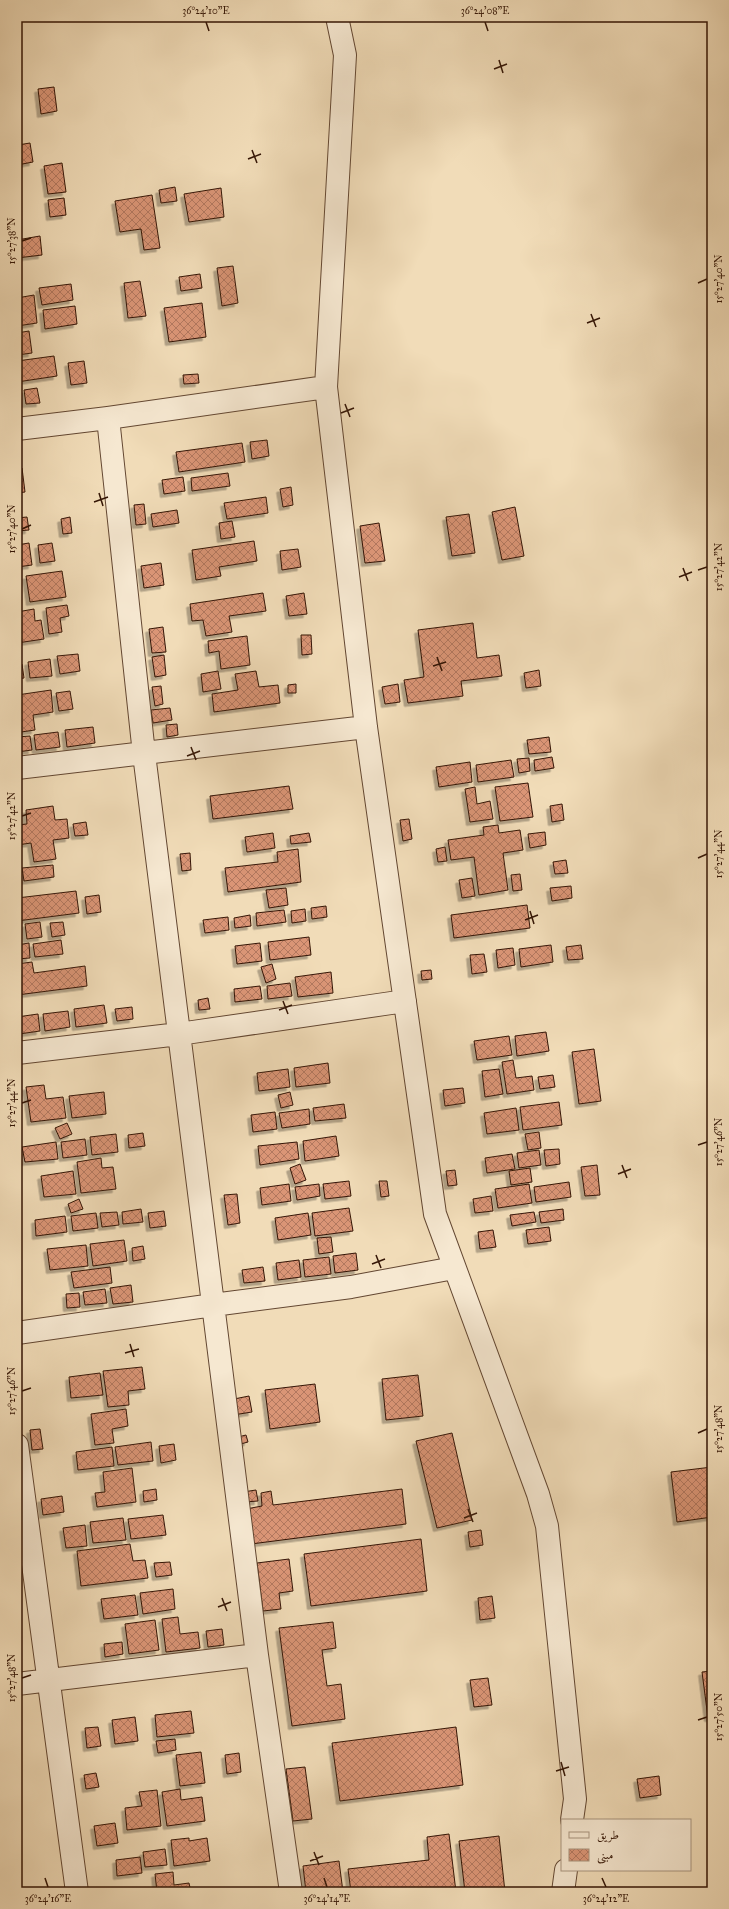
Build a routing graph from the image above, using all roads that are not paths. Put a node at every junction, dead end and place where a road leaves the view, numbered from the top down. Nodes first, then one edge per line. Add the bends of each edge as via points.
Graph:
1 (337, 17) edge
2 (326, 387) junction
3 (108, 418) junction
4 (17, 429) edge
5 (366, 727) junction
6 (144, 754) junction
7 (17, 768) edge
8 (405, 1001) junction
9 (179, 1034) junction
10 (17, 1053) edge
11 (454, 1268) junction
12 (213, 1305) junction
13 (17, 1333) edge
14 (17, 1445) edge
15 (257, 1655) junction
16 (47, 1680) junction
17 (17, 1684) edge
18 (572, 1819) edge
19 (566, 1871) edge
20 (78, 1892) edge
21 (291, 1892) edge
22 (564, 1892) edge

1 - 2 street via 345,55
2 - 3 street
2 - 5 street
3 - 4 street
3 - 6 street
5 - 6 street
5 - 8 street
6 - 7 street
6 - 9 street
8 - 9 street
8 - 11 street via 435,1214
9 - 10 street
9 - 12 street
11 - 12 street via 351,1288
11 - 18 street via 538,1494 547,1526 575,1799
12 - 13 street
12 - 15 street
14 - 16 street
15 - 16 street
15 - 21 street
16 - 17 street
16 - 20 street
19 - 22 street

